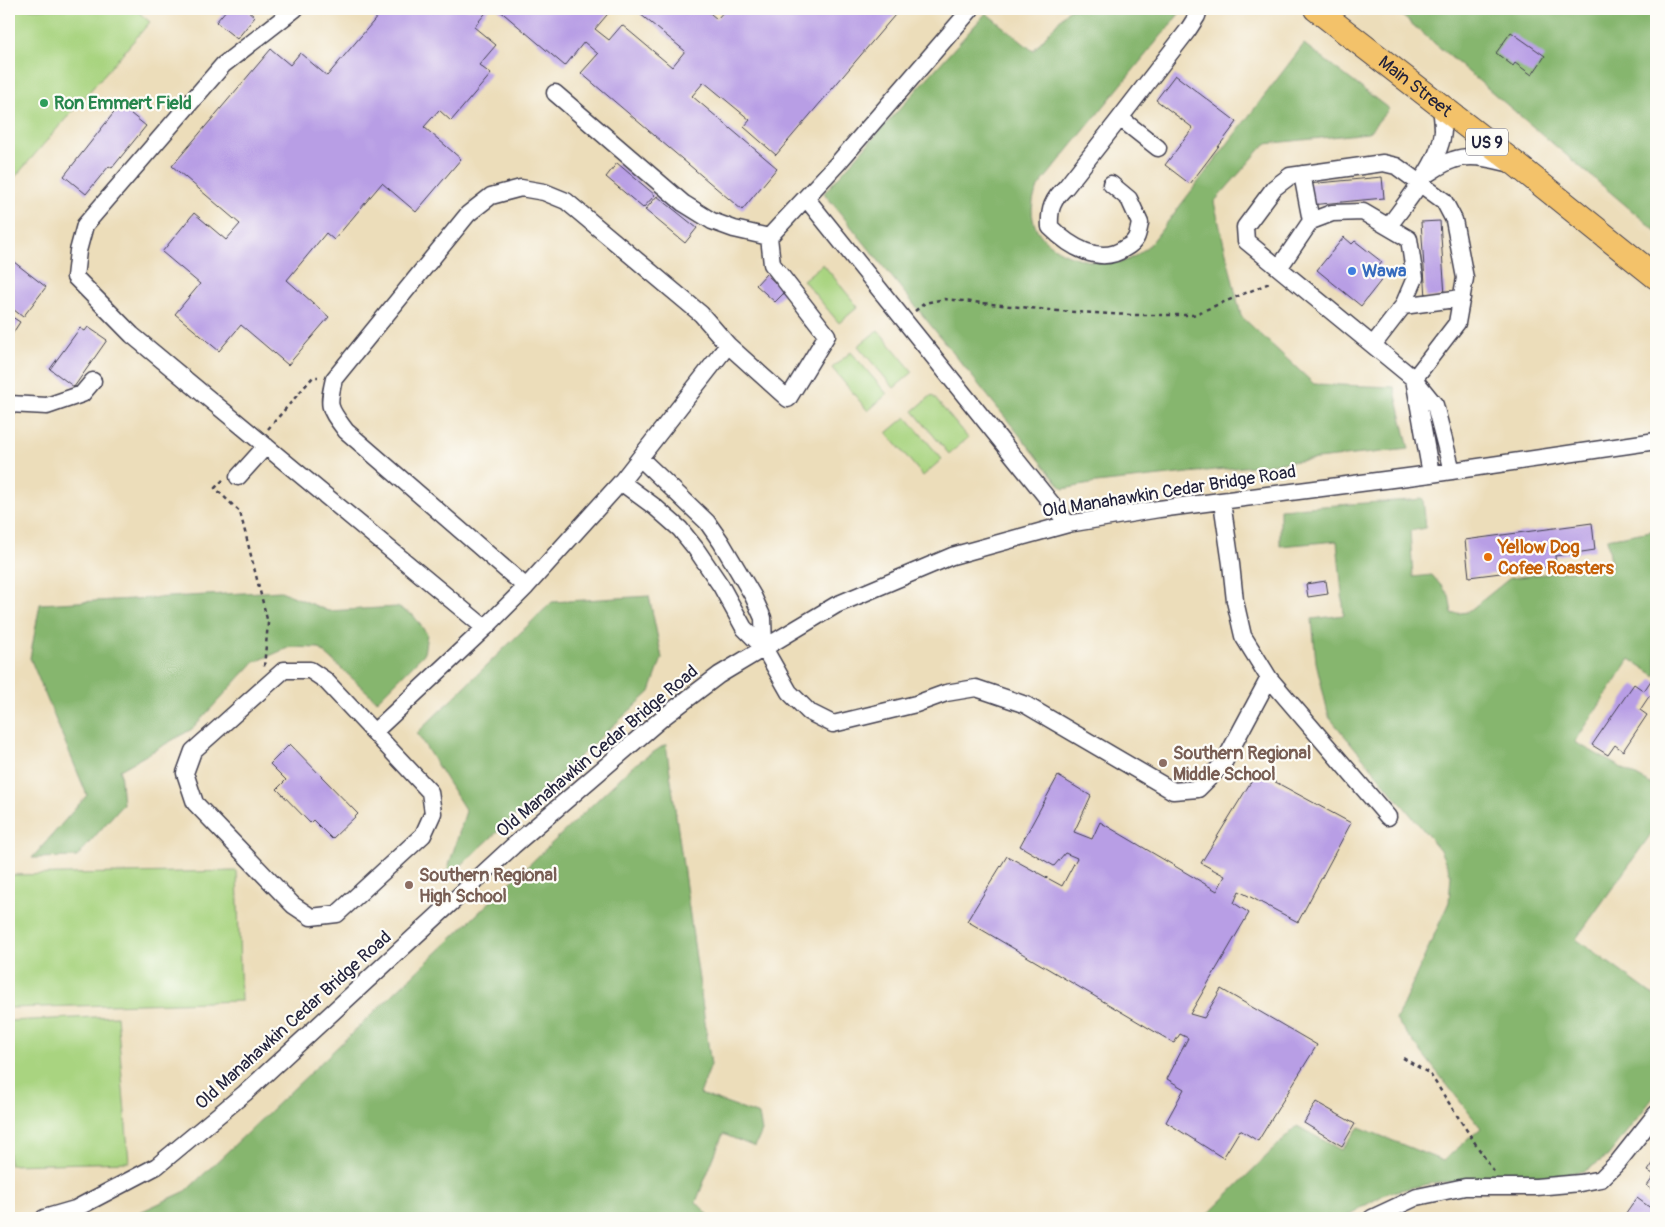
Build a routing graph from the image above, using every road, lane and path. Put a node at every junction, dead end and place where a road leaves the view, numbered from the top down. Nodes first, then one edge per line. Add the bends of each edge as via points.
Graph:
1 (295, 9) edge
2 (971, 9) edge
3 (1316, 9) edge
4 (1202, 11) edge
5 (555, 92) dead end
6 (1441, 107) junction
7 (1120, 118) junction
8 (1158, 148) dead end
9 (1517, 165) junction
10 (1302, 174) junction
11 (1422, 179) junction
12 (1111, 184) dead end
13 (806, 198) junction
14 (1311, 221) junction
15 (1389, 226) junction
16 (769, 237) junction
17 (1279, 268) junction
18 (1656, 277) edge
19 (1462, 298) junction
20 (1403, 306) junction
21 (904, 319) junction
22 (728, 345) junction
23 (1373, 345) junction
24 (334, 379) junction
25 (1414, 379) junction
26 (93, 381) dead end
27 (9, 404) edge
28 (1656, 441) edge
29 (262, 443) junction
30 (640, 458) junction
31 (1452, 471) junction
32 (1431, 474) junction
33 (232, 477) joint
34 (621, 482) junction
35 (1222, 502) junction
36 (1068, 524) junction
37 (526, 587) junction
38 (486, 628) junction
39 (764, 648) junction
40 (1269, 678) junction
41 (262, 688) junction
42 (374, 732) junction
43 (1388, 817) dead end
44 (1403, 1058) dead end
45 (1656, 1114) edge
46 (1504, 1186) junction
47 (44, 1218) edge
48 (1372, 1218) edge

1 - 29 street via 222,64 85,225 75,277 132,335
2 - 13 street
3 - 6 highway, Main Street / US 9
4 - 7 street
5 - 16 street via 683,203 712,221
6 - 9 highway, Main Street / US 9
6 - 11 street via 1443,132 1439,148
7 - 8 street
7 - 12 street via 1057,196 1049,214 1050,227 1067,242 1094,254 1108,256 1130,245 1136,239 1140,223 1129,199
9 - 11 street via 1468,157 1452,160
9 - 18 highway, Main Street / US 9
10 - 11 street via 1383,163
10 - 14 street
10 - 17 street via 1290,176 1274,188 1245,227 1246,241
11 - 15 street
11 - 19 street via 1444,201 1454,220 1465,278
13 - 16 street
13 - 21 street
14 - 15 street via 1332,213 1363,212
14 - 17 street
15 - 20 street via 1409,239 1415,278
16 - 22 street via 772,264 827,335 788,399
17 - 21 path via 1272,282 1193,315 1058,311 944,299 925,304
17 - 23 street
19 - 20 street
19 - 25 street via 1457,324
20 - 23 street
21 - 36 street
22 - 24 street via 701,314 566,201 544,192 521,188 491,196 468,214
22 - 30 street
23 - 25 street
24 - 29 path via 313,377
24 - 37 street via 330,410 346,432
25 - 31 street via 1435,405
25 - 32 street
26 - 27 street via 82,394 46,406
28 - 31 street, Old Manahawkin Cedar Bridge Road
29 - 33 street
29 - 38 street
30 - 34 street
30 - 39 street via 707,522 722,542 763,618
31 - 32 street, Old Manahawkin Cedar Bridge Road
32 - 35 street, Old Manahawkin Cedar Bridge Road
33 - 41 path via 215,488 240,512 268,623
34 - 37 street
34 - 39 street via 680,529 721,586 744,628
35 - 36 street, Old Manahawkin Cedar Bridge Road
35 - 40 street via 1243,636
36 - 39 street, Old Manahawkin Cedar Bridge Road via 952,556 836,605
37 - 38 street
38 - 42 street
39 - 40 street via 790,692 809,712 833,724 976,688 1026,705 1173,791 1198,789 1223,764
39 - 47 street, Old Manahawkin Cedar Bridge Road via 719,675 661,719 513,846 245,1093 157,1166 76,1209
40 - 43 street
41 - 42 street via 284,670 310,670 325,680
41 - 42 street via 193,751 184,773 195,803 293,904 311,917 337,914 423,835 433,813 430,792
44 - 46 path via 1430,1074
45 - 46 street via 1601,1179 1544,1186
46 - 48 street via 1465,1187 1417,1197

